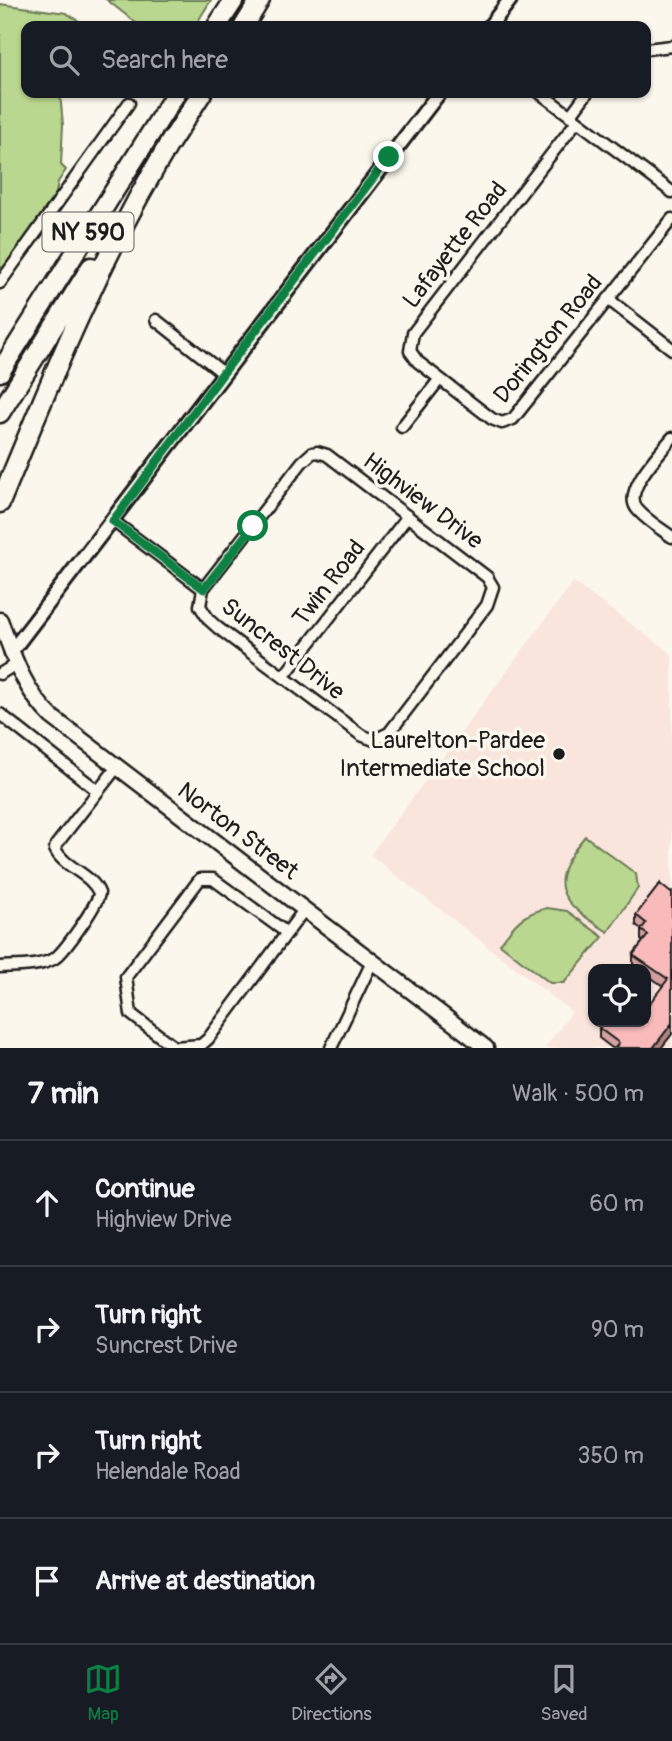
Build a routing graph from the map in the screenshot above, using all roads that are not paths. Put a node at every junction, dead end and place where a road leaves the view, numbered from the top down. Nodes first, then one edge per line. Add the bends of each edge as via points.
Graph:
1 (234, 0) edge
2 (260, 0) edge
3 (510, 0) edge
4 (221, 21) edge
5 (246, 21) edge
6 (494, 21) edge
7 (672, 46) edge
8 (651, 48) edge
9 (173, 98) edge
10 (198, 98) edge
11 (435, 98) edge
12 (547, 98) edge
13 (584, 98) edge
14 (129, 103) dead end
15 (574, 118) junction
16 (172, 139) junction
17 (672, 192) edge
18 (672, 219) edge
19 (0, 283) edge
20 (608, 299) junction
21 (156, 320) dead end
22 (672, 349) edge
23 (0, 372) edge
24 (223, 373) junction
25 (439, 380) junction
26 (0, 412) edge
27 (402, 428) dead end
28 (672, 438) edge
29 (0, 503) edge
30 (408, 516) junction
31 (113, 521) junction
32 (672, 537) edge
33 (204, 589) junction
34 (0, 620) edge
35 (14, 658) junction
36 (0, 674) edge
37 (284, 676) junction
38 (0, 715) edge
39 (385, 736) joint
40 (117, 767) junction
41 (98, 791) junction
42 (304, 910) junction
43 (286, 933) junction
44 (372, 962) junction
45 (0, 967) edge
46 (331, 1048) edge
47 (486, 1048) edge

1 - 4 highway
2 - 5 highway
3 - 6 street
7 - 8 street
9 - 23 highway, NY 590
10 - 16 highway, NY 590
11 - 24 street
12 - 15 street
13 - 15 street, Lafayette Road
14 - 19 street
15 - 17 street
15 - 25 street, Lafayette Road via 413,333 413,357
16 - 26 highway, NY 590
16 - 29 highway via 91,290
18 - 20 street, Dorington Road
20 - 22 street
20 - 25 street, Dorington Road via 513,419 502,423 492,419
21 - 24 street
24 - 31 street
25 - 27 street
28 - 32 street via 636,486 632,499 637,510
30 - 33 street, Highview Drive via 327,455 312,453
30 - 37 street, Twin Road
30 - 39 street, Highview Drive via 487,577 493,593
31 - 33 street, Suncrest Drive
31 - 35 street
33 - 37 street, Suncrest Drive via 200,607 209,620
34 - 35 main road, Norton Street
35 - 36 street
35 - 40 main road, Norton Street via 29,689 48,712
37 - 39 street, Suncrest Drive via 366,738
38 - 41 street
40 - 41 street
40 - 42 main road, Norton Street
41 - 45 street via 55,849 94,884 99,893 96,904 55,958
42 - 43 street
42 - 44 main road, Norton Street
43 - 43 street via 201,1045 174,1047 131,1014 125,976 200,879 213,879
44 - 46 street
44 - 47 main road, Norton Street

